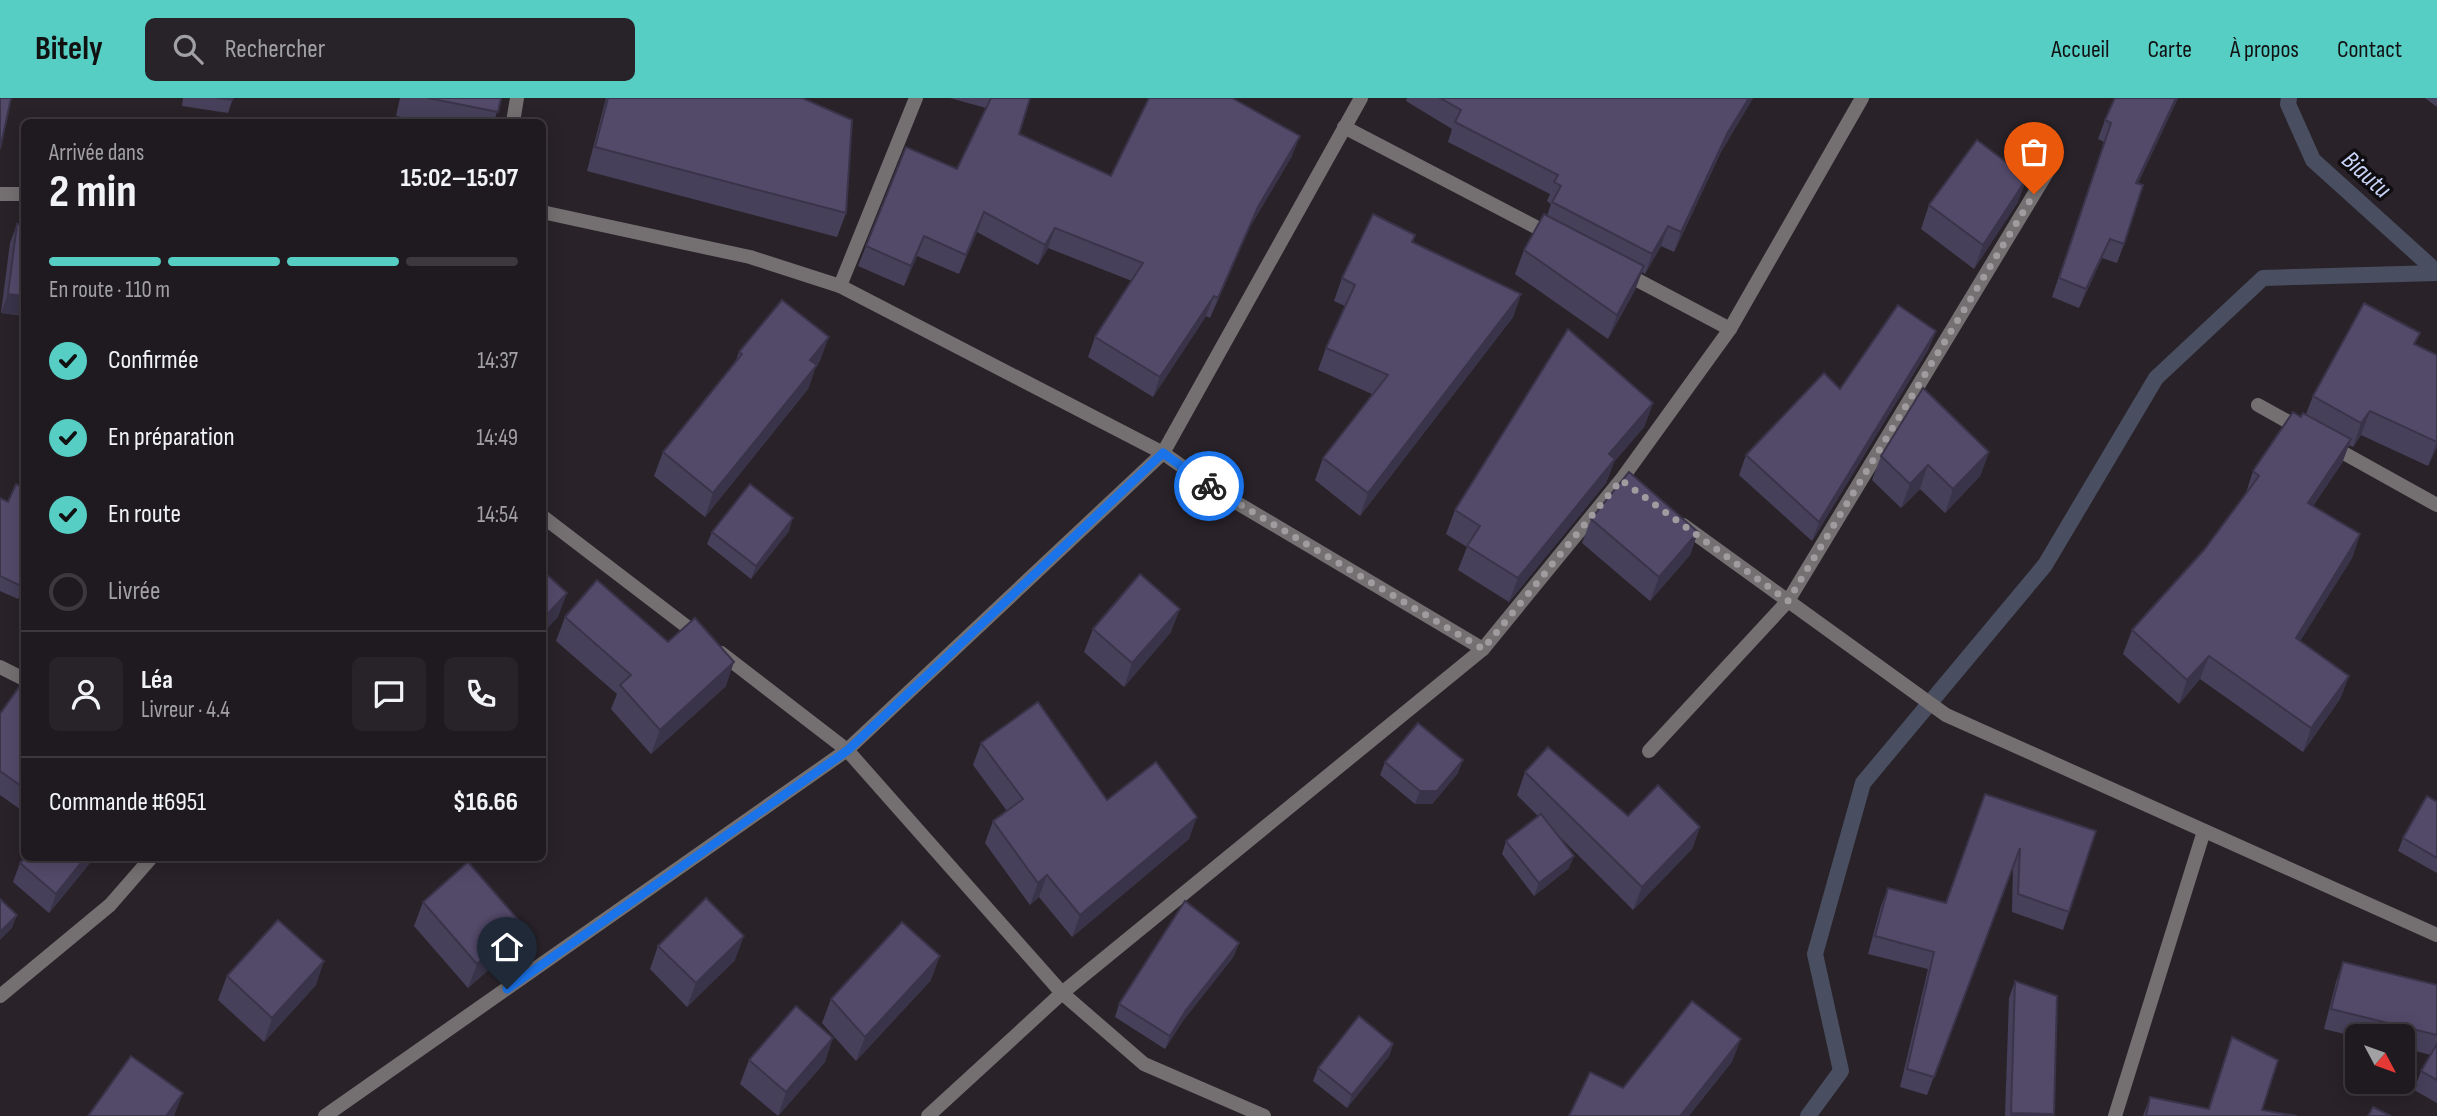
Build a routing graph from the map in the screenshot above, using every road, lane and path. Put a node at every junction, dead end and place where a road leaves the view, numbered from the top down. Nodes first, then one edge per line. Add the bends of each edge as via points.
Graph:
1 (517, 98) edge
2 (916, 98) edge
3 (1361, 98) edge
4 (1862, 98) edge
5 (514, 119) edge
6 (1344, 127) junction
7 (2048, 171) dead end
8 (0, 194) edge
9 (21, 194) edge
10 (546, 213) edge
11 (1561, 240) edge
12 (1609, 266) edge
13 (840, 286) junction
14 (1730, 329) junction
15 (2258, 405) dead end
16 (1163, 453) junction
17 (2437, 505) edge
18 (1666, 512) edge
19 (546, 519) edge
20 (1788, 601) junction
21 (1483, 649) junction
22 (0, 667) edge
23 (21, 678) edge
24 (848, 750) junction
25 (1649, 751) dead end
26 (2204, 831) junction
27 (148, 861) edge
28 (2437, 935) edge
29 (1062, 993) junction
30 (0, 996) edge
31 (325, 1116) edge
32 (928, 1116) edge
33 (1265, 1116) edge
34 (2115, 1116) edge

1 - 5 street
2 - 13 street
3 - 6 street
4 - 14 street
6 - 11 street
6 - 16 street
7 - 20 street
8 - 9 street
10 - 13 street via 750,257
12 - 14 street
13 - 16 street
14 - 21 street via 1627,484
15 - 17 street
16 - 21 street via 1217,491
16 - 24 street
18 - 20 street
19 - 24 street
20 - 25 street
20 - 26 street via 1946,715
21 - 29 street
22 - 23 street
24 - 29 street
24 - 31 street
26 - 28 street
26 - 34 street
27 - 30 street via 110,905
29 - 32 street
29 - 33 street via 1144,1065

